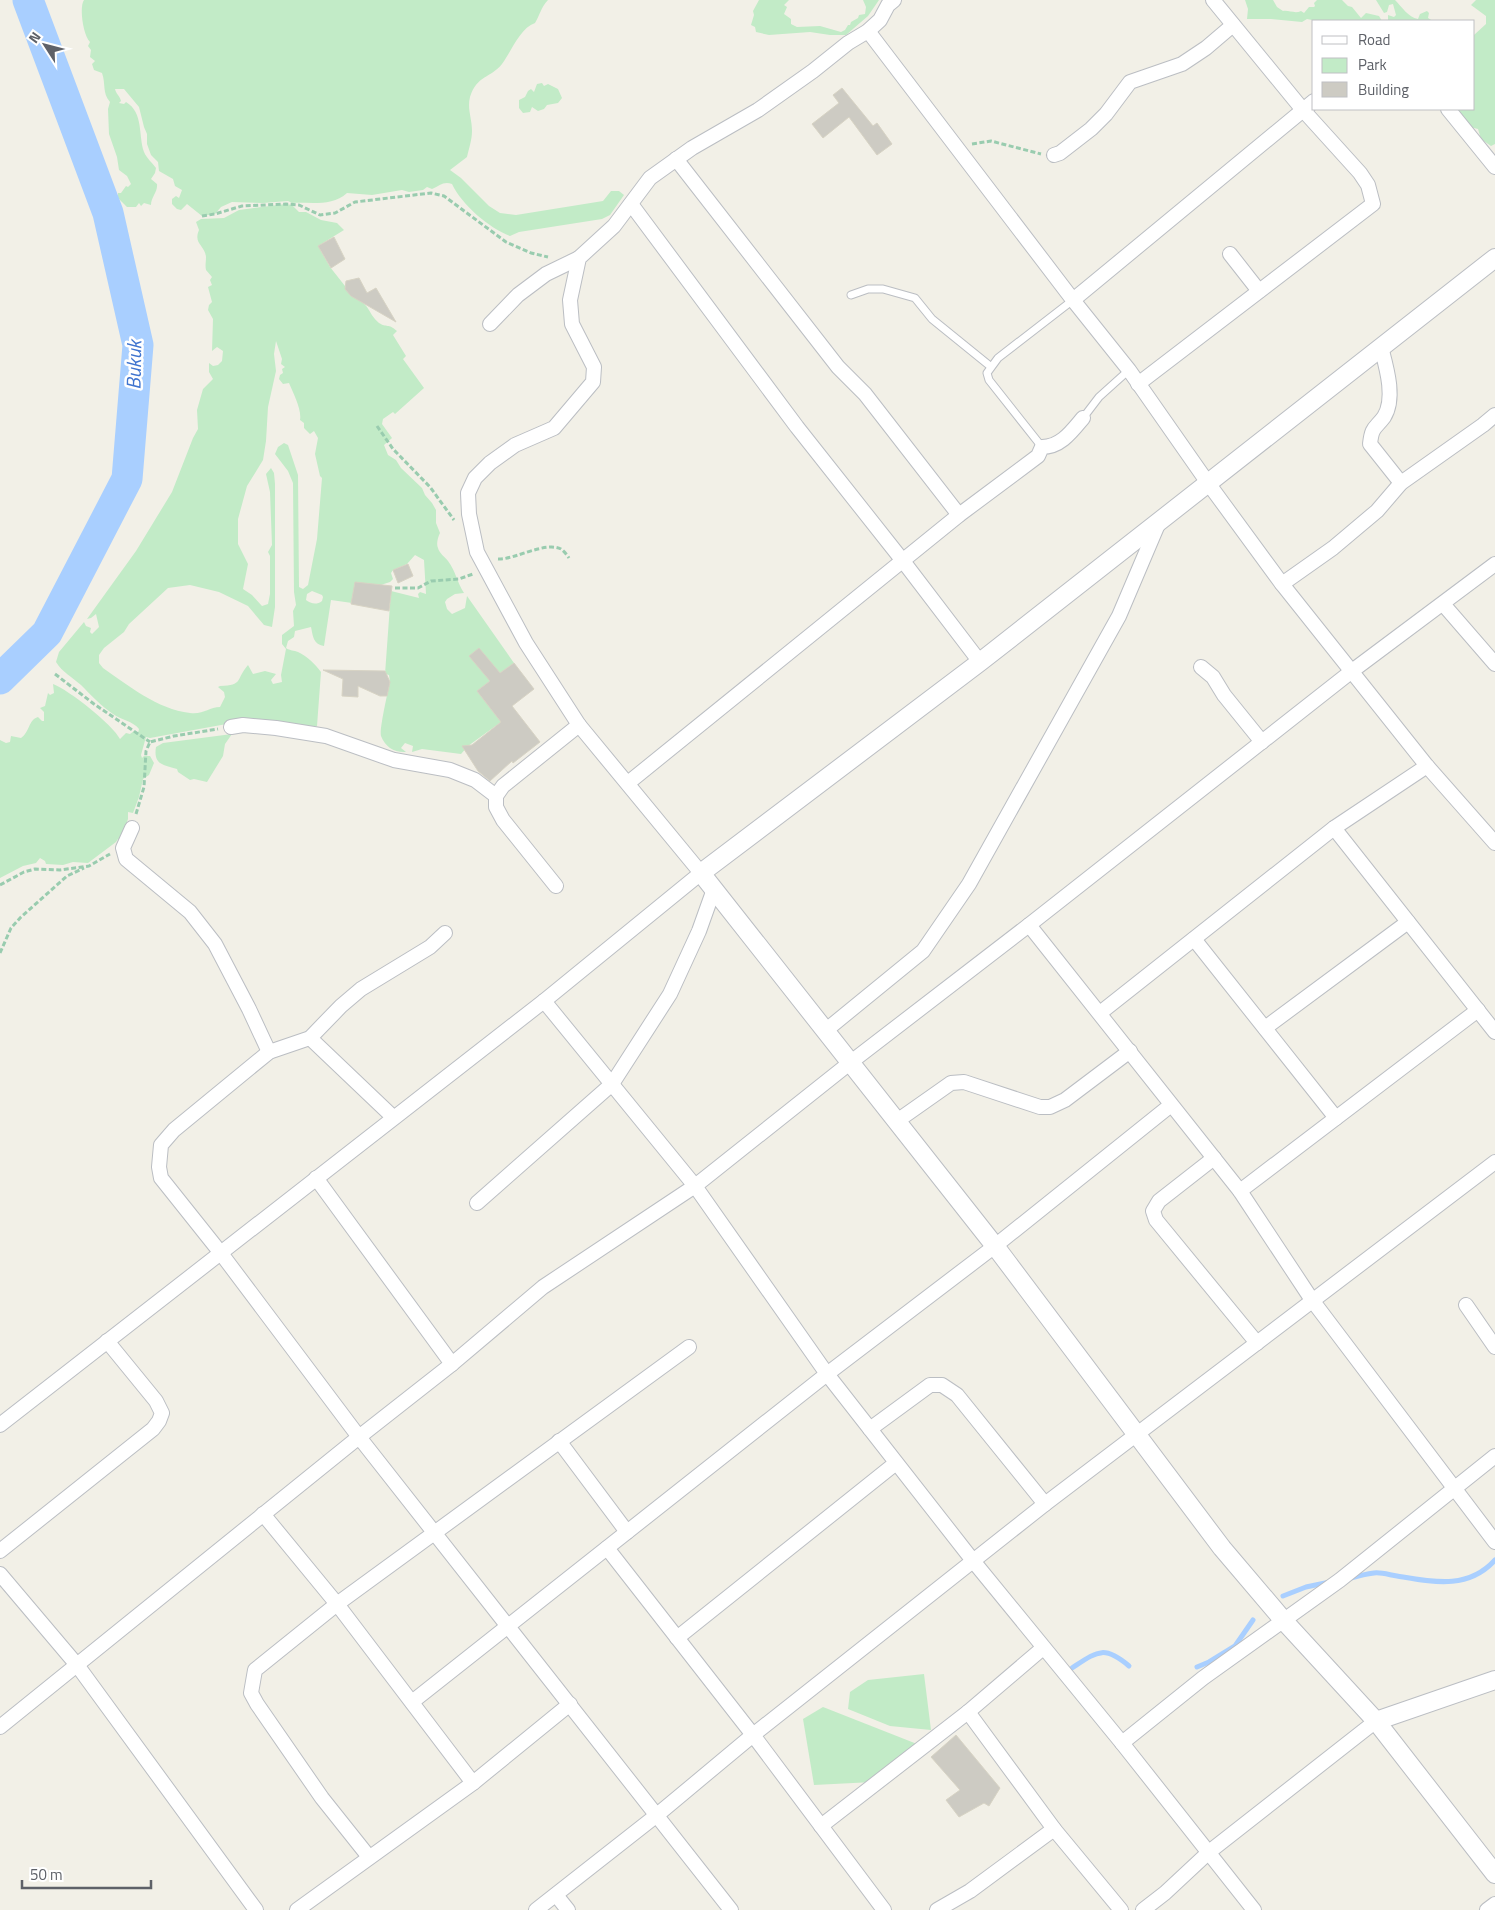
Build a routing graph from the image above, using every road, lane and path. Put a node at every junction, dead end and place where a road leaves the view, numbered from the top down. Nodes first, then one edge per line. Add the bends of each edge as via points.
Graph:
1 (894, 0) edge
2 (1214, 0) edge
3 (1233, 25) junction
4 (868, 31) junction
5 (1309, 105) edge
6 (1313, 110) edge
7 (1449, 110) edge
8 (960, 152) junction
9 (1054, 155) joint
10 (676, 159) junction
11 (1495, 167) edge
12 (631, 204) junction
13 (202, 216) dead end
14 (1230, 254) dead end
15 (1495, 258) edge
16 (575, 260) junction
17 (1259, 291) junction
18 (851, 295) dead end
19 (1073, 300) junction
20 (490, 324) dead end
21 (1381, 347) junction
22 (990, 366) junction
23 (1129, 370) junction
24 (1138, 384) junction
25 (1495, 415) edge
26 (1083, 418) joint
27 (377, 426) dead end
28 (1042, 447) junction
29 (1401, 482) junction
30 (1208, 483) junction
31 (959, 515) junction
32 (1159, 522) junction
33 (456, 523) dead end
34 (477, 552) junction
35 (569, 558) dead end
36 (903, 561) junction
37 (1495, 564) edge
38 (485, 566) junction
39 (1282, 584) junction
40 (395, 588) dead end
41 (1444, 604) junction
42 (980, 662) junction
43 (1495, 664) edge
44 (1202, 667) dead end
45 (1352, 672) junction
46 (55, 674) dead end
47 (579, 725) junction
48 (231, 727) joint
49 (150, 742) junction
50 (1262, 742) junction
51 (1427, 766) junction
52 (628, 783) junction
53 (496, 796) junction
54 (1334, 828) junction
55 (129, 834) junction
56 (1495, 843) edge
57 (89, 866) junction
58 (701, 873) junction
59 (0, 885) edge
60 (556, 886) dead end
61 (714, 889) junction
62 (1408, 922) junction
63 (1029, 925) junction
64 (445, 933) dead end
65 (1194, 939) junction
66 (0, 954) edge
67 (544, 1001) junction
68 (1478, 1010) junction
69 (1100, 1013) junction
70 (1265, 1028) junction
71 (825, 1031) junction
72 (1495, 1032) edge
73 (310, 1038) junction
74 (269, 1052) junction
75 (1130, 1052) junction
76 (851, 1062) junction
77 (612, 1084) junction
78 (1171, 1105) junction
79 (394, 1117) junction
80 (1336, 1118) junction
81 (897, 1121) junction
82 (1214, 1158) junction
83 (1495, 1162) edge
84 (316, 1178) junction
85 (695, 1186) junction
86 (1240, 1191) junction
87 (477, 1203) dead end
88 (995, 1246) junction
89 (220, 1252) junction
90 (1312, 1300) junction
91 (1466, 1306) dead end
92 (107, 1341) junction
93 (1257, 1343) junction
94 (689, 1347) dead end
95 (1495, 1347) edge
96 (452, 1364) junction
97 (827, 1374) junction
98 (0, 1425) edge
99 (870, 1429) junction
100 (1137, 1434) junction
101 (359, 1437) junction
102 (559, 1441) junction
103 (1495, 1456) edge
104 (896, 1462) junction
105 (1455, 1488) junction
106 (1045, 1504) junction
107 (263, 1514) junction
108 (434, 1532) junction
109 (627, 1532) junction
110 (1495, 1542) edge
111 (607, 1548) junction
112 (0, 1551) edge
113 (974, 1562) junction
114 (0, 1574) edge
115 (337, 1604) junction
116 (1284, 1621) junction
117 (508, 1627) junction
118 (677, 1638) junction
119 (1043, 1648) junction
120 (76, 1665) junction
121 (1495, 1680) edge
122 (412, 1702) junction
123 (570, 1704) junction
124 (968, 1712) junction
125 (1376, 1720) junction
126 (0, 1727) edge
127 (753, 1735) junction
128 (1122, 1744) junction
129 (473, 1783) junction
130 (657, 1814) junction
131 (821, 1826) junction
132 (1054, 1829) junction
133 (1209, 1852) junction
134 (369, 1857) junction
135 (1495, 1874) edge
136 (556, 1895) junction
137 (1495, 1904) edge
138 (256, 1910) edge
139 (297, 1910) edge
140 (536, 1910) edge
141 (568, 1910) edge
142 (731, 1910) edge
143 (884, 1910) edge
144 (937, 1910) edge
145 (1121, 1910) edge
146 (1143, 1910) edge
147 (1254, 1910) edge
148 (1487, 1910) edge

1 - 4 street
2 - 3 street
3 - 5 street
3 - 9 street via 1182,64 1130,82 1091,129
4 - 8 street
4 - 10 street via 758,110
5 - 19 street
6 - 17 street via 1368,185 1373,204
7 - 11 street
8 - 9 path via 971,145 990,141
8 - 19 street
10 - 12 street via 650,178
10 - 31 street via 838,367 865,394
12 - 16 street via 614,226
12 - 36 street via 797,428
13 - 16 path via 242,206 286,204 299,205 320,215 335,213 366,200 438,194 506,242 531,253
14 - 17 street
15 - 21 street
16 - 20 street via 546,274 518,295
16 - 34 street via 570,300 572,324 594,367 593,382 554,428 515,445 475,478 468,493
17 - 24 street
18 - 22 lane via 868,289 883,289 915,298 932,319
19 - 22 lane
19 - 23 street
21 - 29 street via 1390,383 1389,400 1385,415 1374,427 1370,444
21 - 30 street
22 - 28 lane via 989,380
23 - 24 street
23 - 26 lane
24 - 30 street
25 - 29 street
26 - 28 street via 1058,444
27 - 33 path via 397,453 430,487
28 - 31 street via 1038,456
29 - 39 street via 1377,511 1333,548
30 - 32 street
30 - 39 street
31 - 36 street
32 - 42 street
32 - 71 street via 1119,616 969,884 923,951
34 - 35 path via 503,560 552,548 560,549
34 - 38 street
36 - 42 street
36 - 52 street
37 - 41 street
38 - 40 path via 470,576 431,581 418,588
38 - 47 street via 526,643
39 - 45 street
41 - 43 street
41 - 45 street
42 - 58 street
44 - 50 street
45 - 50 street
45 - 51 street
46 - 49 path
47 - 52 street
47 - 53 street via 503,786
48 - 49 path
48 - 53 street via 276,728 326,736 394,760 450,770 475,780
49 - 55 path via 146,751 141,801
50 - 63 street
51 - 54 street
51 - 56 street
52 - 58 street
53 - 60 street via 496,807 502,820
54 - 62 street
54 - 65 street
55 - 57 path via 107,856
55 - 74 street via 123,852 126,859 190,912 215,944
57 - 59 path via 34,869
57 - 66 path via 66,876 26,912 11,928
58 - 61 street
58 - 67 street
61 - 71 street
61 - 77 street via 700,931 670,994
62 - 68 street
62 - 70 street
63 - 69 street
63 - 76 street
64 - 73 street via 430,947 361,989
65 - 69 street
65 - 70 street
67 - 77 street
67 - 79 street
68 - 72 street
68 - 80 street
69 - 75 street
70 - 80 street
71 - 76 street
73 - 74 street
73 - 79 street
74 - 89 street via 174,1130 161,1145 161,1178
75 - 78 street
75 - 81 street via 1050,1107 1040,1107 964,1082 951,1084
76 - 81 street
76 - 85 street
77 - 85 street
77 - 87 street
78 - 82 street
78 - 88 street
79 - 84 street
80 - 86 street
81 - 88 street
82 - 86 street
82 - 93 street via 1159,1202 1153,1211 1156,1220
83 - 90 street
84 - 89 street
84 - 96 street
85 - 96 street via 542,1287
85 - 97 street
86 - 90 street
88 - 97 street
88 - 100 street
89 - 92 street
89 - 101 street
90 - 93 street
90 - 105 street
91 - 95 street
92 - 98 street
92 - 112 street via 156,1401 162,1414 159,1421
93 - 100 street
94 - 102 street
96 - 101 street
97 - 99 street
97 - 109 street
99 - 104 street
99 - 106 street via 930,1385 942,1385 956,1395
100 - 106 street
100 - 116 street via 1222,1548
101 - 107 street
101 - 108 street
102 - 108 street
102 - 109 street
103 - 105 street
104 - 113 street
104 - 118 street
105 - 110 street
105 - 116 street
106 - 113 street
107 - 115 street
107 - 120 street
108 - 115 street
108 - 117 street
109 - 111 street
111 - 117 street
111 - 118 street
113 - 119 street
113 - 127 street
114 - 120 street
115 - 122 street
115 - 134 street via 255,1670 251,1693 322,1798
116 - 125 street
116 - 128 street via 1203,1678
117 - 122 street
117 - 123 street
118 - 127 street
119 - 124 street
119 - 128 street
120 - 126 street
120 - 138 street
121 - 125 street
122 - 129 street
123 - 129 street
123 - 130 street
124 - 131 street
124 - 132 street
125 - 133 street
125 - 135 street
127 - 130 street
127 - 131 street
128 - 133 street
129 - 134 street
130 - 136 street
130 - 142 street
131 - 143 street
132 - 144 street via 970,1891
132 - 145 street
133 - 146 street
133 - 147 street
134 - 139 street
136 - 140 street
136 - 141 street
137 - 148 street

